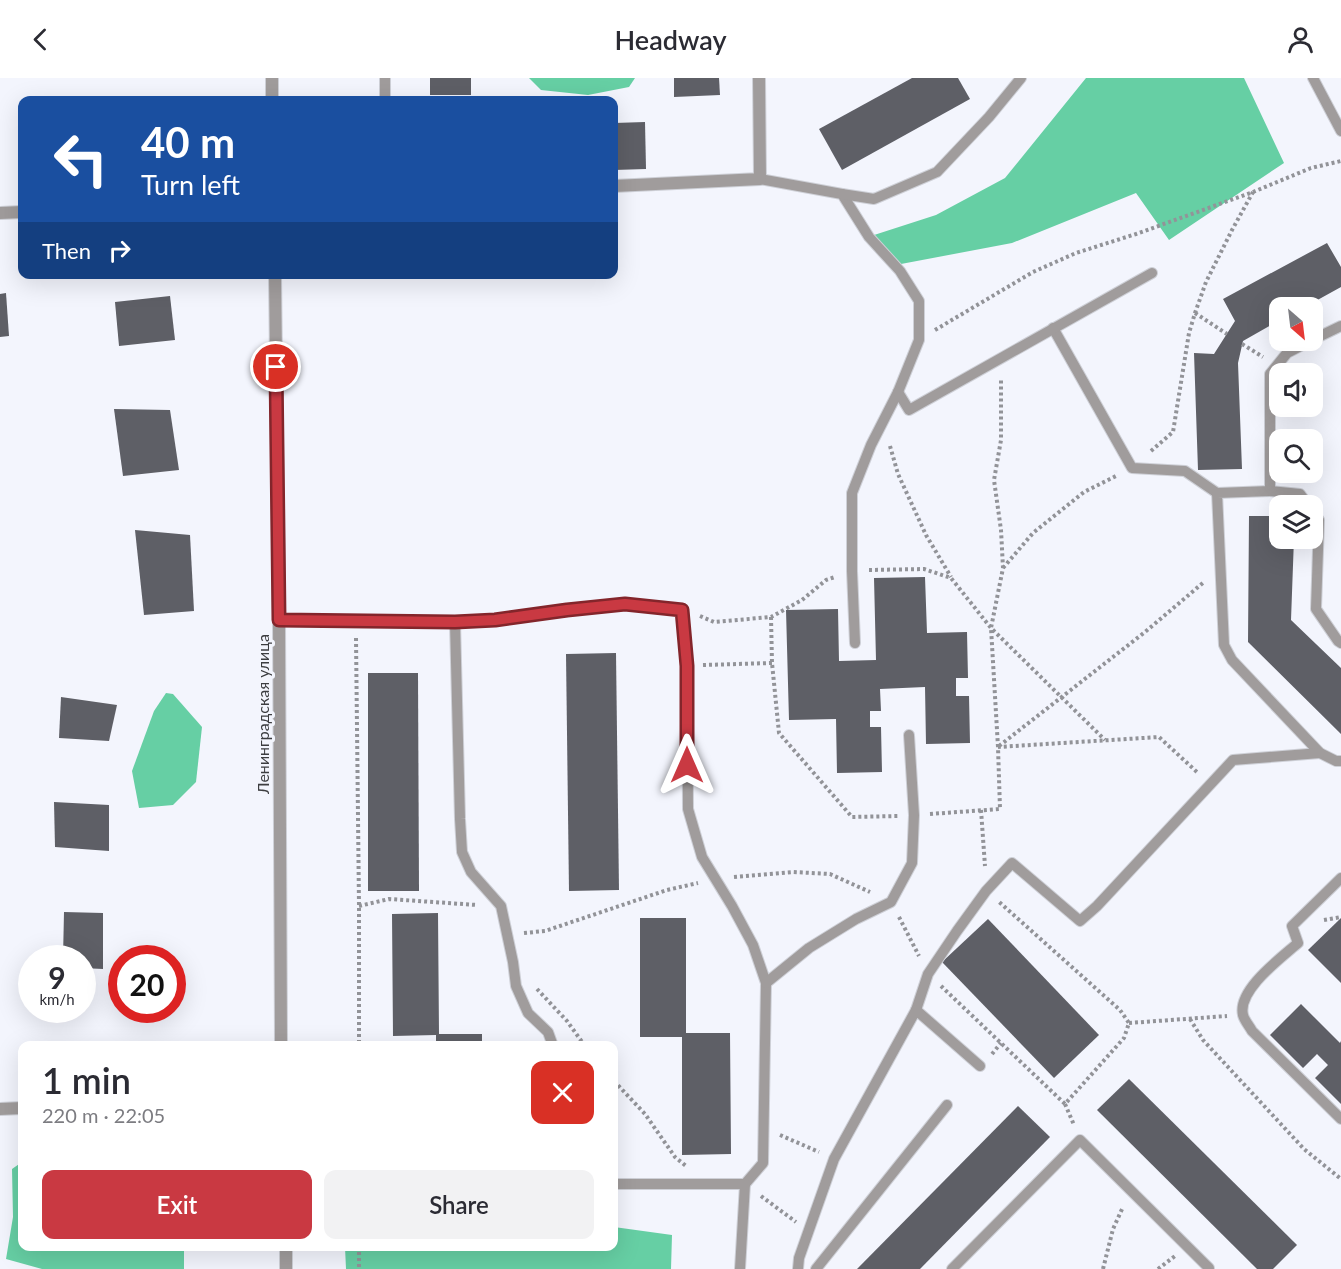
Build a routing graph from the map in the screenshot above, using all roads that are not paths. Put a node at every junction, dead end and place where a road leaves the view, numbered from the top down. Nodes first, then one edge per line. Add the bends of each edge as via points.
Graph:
1 (272, 78) edge
2 (385, 78) edge
3 (759, 78) edge
4 (1021, 78) edge
5 (1313, 78) edge
6 (272, 96) edge
7 (385, 96) edge
8 (1341, 131) edge
9 (760, 179) junction
10 (618, 186) edge
11 (842, 194) junction
12 (18, 212) edge
13 (0, 213) edge
14 (1152, 273) dead end
15 (275, 279) edge
16 (1341, 326) edge
17 (1053, 328) junction
18 (1323, 335) edge
19 (1291, 351) edge
20 (898, 392) junction
21 (1270, 491) junction
22 (1217, 493) junction
23 (1301, 495) edge
24 (1318, 549) edge
25 (279, 620) junction
26 (455, 622) junction
27 (855, 643) dead end
28 (1341, 643) edge
29 (909, 735) dead end
30 (1320, 753) junction
31 (1341, 761) edge
32 (1341, 878) edge
33 (766, 983) junction
34 (916, 1010) junction
35 (280, 1041) edge
36 (551, 1041) edge
37 (980, 1066) dead end
38 (947, 1105) dead end
39 (18, 1108) edge
40 (0, 1109) edge
41 (1341, 1119) edge
42 (618, 1184) edge
43 (745, 1184) junction
44 (286, 1251) edge
45 (1209, 1268) edge
46 (286, 1269) edge
47 (740, 1269) edge
48 (798, 1269) edge
49 (816, 1269) edge
50 (952, 1269) edge

1 - 6 street
2 - 7 lane
3 - 9 street
4 - 11 lane via 937,172 874,199
5 - 8 lane
9 - 10 street
9 - 11 lane
11 - 20 lane via 869,237 900,271 919,301 919,340
12 - 13 street
14 - 17 lane
15 - 25 street, Ленинградская улица
16 - 18 lane
17 - 20 lane via 909,410
17 - 22 lane via 1131,468 1185,471
19 - 21 lane via 1270,374
20 - 27 lane via 852,493
21 - 22 lane
21 - 23 lane
22 - 30 lane via 1224,645 1233,660
24 - 28 lane via 1316,609
25 - 26 lane
25 - 35 street, Ленинградская улица
26 - 33 lane via 625,604 682,610 687,666 688,809 702,857 753,945
26 - 36 lane via 462,852 471,872 501,906 516,986 528,1013 548,1032
29 - 33 lane via 914,815 912,863 891,902 809,948
30 - 31 lane
30 - 34 lane via 1233,760 1080,921 1012,863 986,891 928,974
32 - 41 lane via 1292,926 1298,943 1258,980 1244,1000 1243,1015 1252,1031
33 - 43 lane via 763,1164
34 - 37 lane
34 - 48 lane via 834,1159
38 - 49 lane
39 - 40 street
42 - 43 lane
43 - 47 lane
44 - 46 street
45 - 50 lane via 1080,1140

